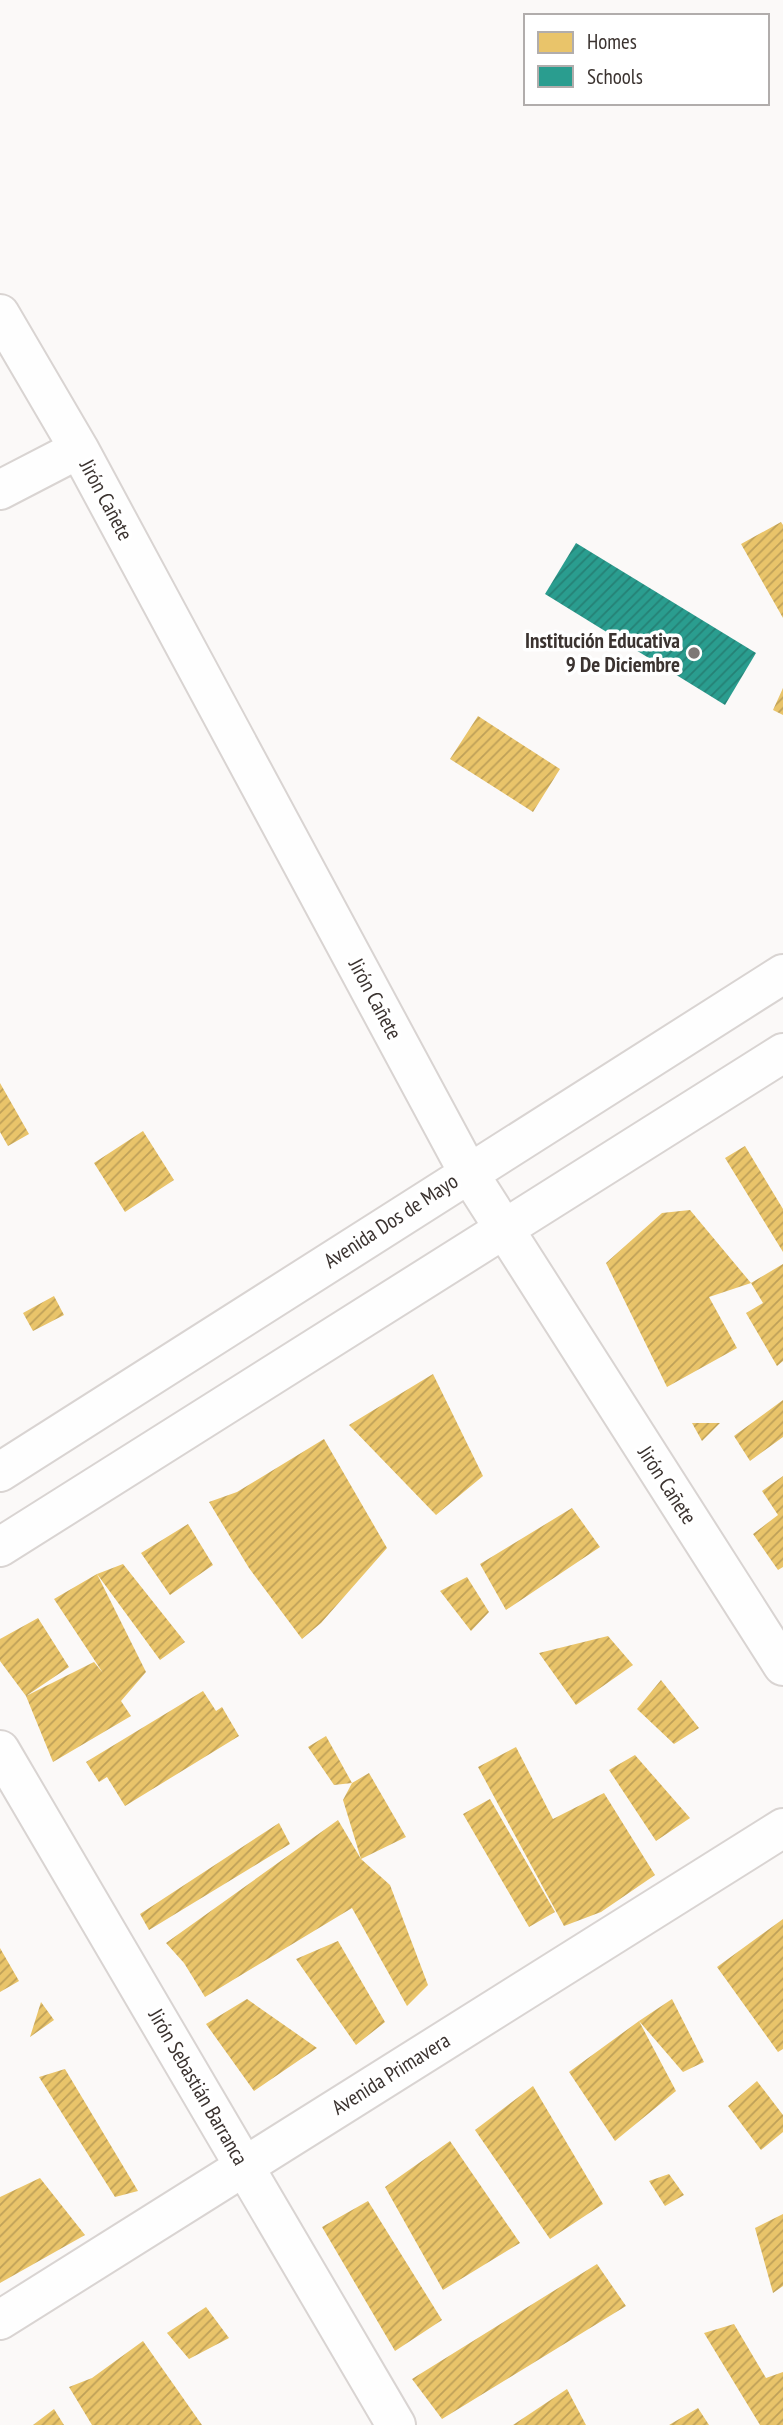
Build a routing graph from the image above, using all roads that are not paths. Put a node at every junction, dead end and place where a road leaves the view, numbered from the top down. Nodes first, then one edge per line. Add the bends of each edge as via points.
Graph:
1 (0, 314) edge
2 (79, 449) junction
3 (0, 491) edge
4 (783, 974) edge
5 (783, 1053) edge
6 (468, 1171) junction
7 (502, 1229) junction
8 (0, 1472) edge
9 (0, 1547) edge
10 (783, 1666) edge
11 (0, 1750) edge
12 (783, 1828) edge
13 (244, 2166) junction
14 (0, 2320) edge
15 (396, 2425) edge

1 - 2 street, Jirón Cañete
2 - 3 street
2 - 6 street, Jirón Cañete
4 - 6 street, Avenida Dos de Mayo
5 - 7 street
6 - 7 street, Jirón Cañete
6 - 8 street, Avenida Dos de Mayo
7 - 9 street
7 - 10 street, Jirón Cañete
11 - 13 street, Jirón Sebastián Barranca
12 - 13 street, Avenida Primavera
13 - 14 street, Avenida Primavera
13 - 15 street, Jirón Sebastián Barranca

